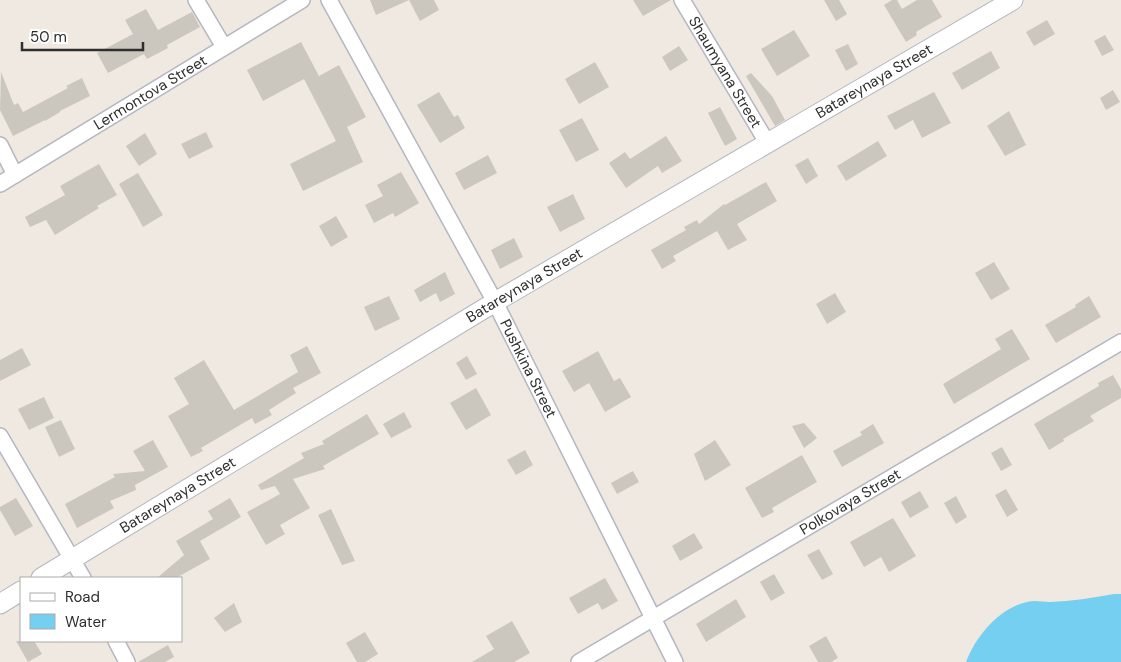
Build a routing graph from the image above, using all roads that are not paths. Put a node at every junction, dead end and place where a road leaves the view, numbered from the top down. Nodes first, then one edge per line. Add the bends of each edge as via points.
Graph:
1 (196, 0) edge
2 (302, 0) edge
3 (329, 0) edge
4 (682, 0) edge
5 (1013, 0) edge
6 (224, 48) junction
7 (768, 144) junction
8 (0, 145) edge
9 (14, 175) junction
10 (0, 184) edge
11 (495, 302) junction
12 (1121, 342) edge
13 (0, 436) edge
14 (73, 559) junction
15 (43, 577) edge
16 (82, 577) edge
17 (20, 591) edge
18 (0, 604) edge
19 (653, 617) junction
20 (117, 642) edge
21 (127, 662) edge
22 (579, 662) edge
23 (674, 662) edge

1 - 6 street
2 - 6 street, Lermontova Street
3 - 11 street, Pushkina Street
4 - 7 street, Shaumyana Street
5 - 7 street, Batareynaya Street
6 - 9 street, Lermontova Street
7 - 11 street, Batareynaya Street
8 - 9 street
9 - 10 street, Lermontova Street
11 - 14 street, Batareynaya Street
11 - 19 street, Pushkina Street
12 - 19 street, Polkovaya Street
13 - 14 street
14 - 15 street, Batareynaya Street
14 - 16 street
17 - 18 street
19 - 22 street, Polkovaya Street
19 - 23 street, Pushkina Street
20 - 21 street

